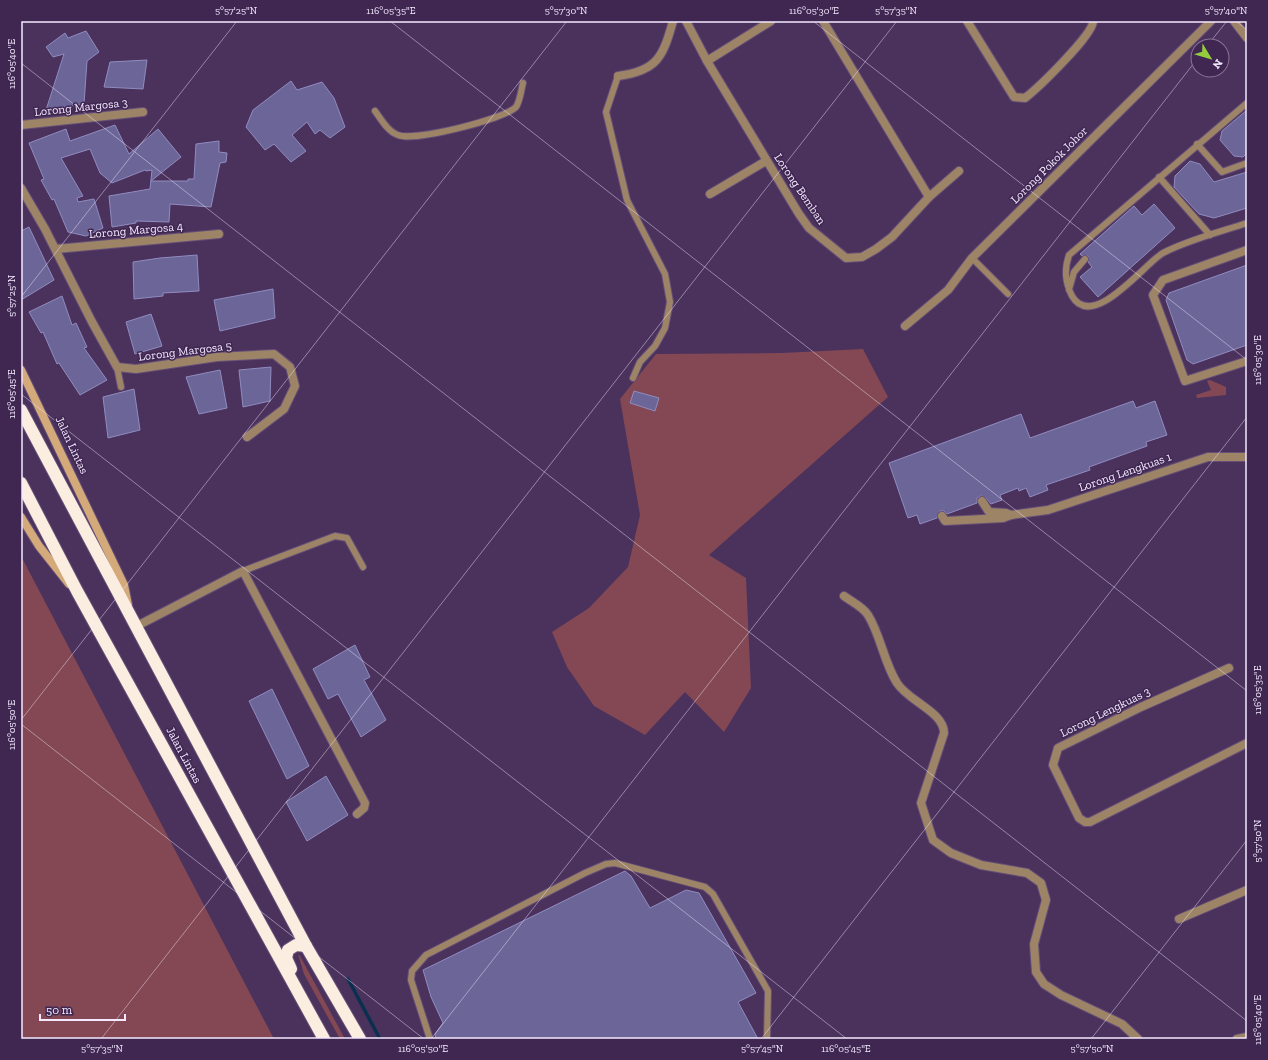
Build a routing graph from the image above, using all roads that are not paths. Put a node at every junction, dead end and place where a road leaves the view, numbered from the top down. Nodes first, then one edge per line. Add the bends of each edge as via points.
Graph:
1 (673, 21) edge
2 (686, 21) edge
3 (771, 21) edge
4 (823, 21) edge
5 (967, 21) edge
6 (1093, 21) edge
7 (1211, 21) edge
8 (1234, 21) edge
9 (1247, 38) edge
10 (707, 61) junction
11 (618, 76) joint
12 (523, 83) dead end
13 (1247, 102) edge
14 (375, 111) dead end
15 (143, 112) dead end
16 (21, 124) edge
17 (1197, 144) junction
18 (766, 162) junction
19 (1247, 163) edge
20 (959, 171) dead end
21 (1159, 177) junction
22 (21, 188) edge
23 (710, 194) dead end
24 (929, 197) junction
25 (1247, 223) edge
26 (219, 234) dead end
27 (1210, 235) junction
28 (56, 249) junction
29 (1247, 250) edge
30 (972, 258) junction
31 (1085, 259) dead end
32 (1069, 290) junction
33 (1008, 294) dead end
34 (905, 326) dead end
35 (1247, 362) edge
36 (117, 367) junction
37 (21, 370) edge
38 (633, 378) dead end
39 (121, 387) dead end
40 (21, 410) edge
41 (247, 437) dead end
42 (1247, 457) edge
43 (21, 483) edge
44 (982, 501) dead end
45 (1011, 515) junction
46 (942, 516) dead end
47 (21, 517) edge
48 (363, 567) dead end
49 (243, 572) junction
50 (77, 591) junction
51 (844, 596) dead end
52 (134, 624) junction
53 (1229, 668) dead end
54 (1247, 743) edge
55 (357, 814) dead end
56 (1247, 890) edge
57 (1179, 919) dead end
58 (306, 946) junction
59 (302, 998) junction
60 (1247, 1037) edge
61 (360, 1038) edge
62 (324, 1039) edge
63 (430, 1039) edge
64 (768, 1039) edge
65 (1138, 1039) edge
66 (1237, 1039) edge

1 - 11 street via 666,44 657,61 636,74
2 - 10 street, Lorong Bemban
3 - 10 street
4 - 24 street
5 - 6 street via 1014,97 1025,98 1036,90 1089,34
7 - 30 street, Lorong Pokok Johor
8 - 9 street
10 - 18 street, Lorong Bemban
11 - 38 lane via 606,112 628,200 665,274 670,302 665,328 655,346 640,362
12 - 14 lane via 518,102 512,110 452,131 398,136
13 - 17 lane
15 - 16 street, Lorong Margosa 3
17 - 19 lane via 1222,172
17 - 21 lane
18 - 23 street
18 - 24 street, Lorong Bemban via 809,228 846,258 862,257 876,249 892,237
20 - 24 street, Lorong Bemban
21 - 27 lane
21 - 32 lane via 1069,255 1065,266
22 - 28 street
25 - 27 lane
26 - 28 street, Lorong Margosa 4
27 - 32 lane via 1162,253 1126,286 1102,303 1091,307 1082,304 1074,299
28 - 36 street
29 - 35 street via 1163,280 1153,294 1185,381
30 - 33 lane
30 - 34 street, Lorong Pokok Johor via 948,290
31 - 32 lane via 1074,272
36 - 39 lane
36 - 41 street, Lorong Margosa 5 via 136,369 217,357 274,354 290,367 295,386 284,408
37 - 52 main road, Jalan Lintas via 124,585
40 - 52 highway, Jalan Lintas
42 - 45 street, Lorong Lengkuas 1 via 1208,457 1048,510
43 - 50 highway, Jalan Lintas
44 - 45 street, Lorong Lengkuas 1 via 988,512
45 - 46 street, Lorong Lengkuas 1 via 1002,518 945,521
47 - 50 main road via 39,546
48 - 49 lane via 347,538 335,536
49 - 52 street
49 - 55 street via 365,803 364,808
50 - 59 highway, Jalan Lintas
51 - 65 street via 868,615 898,684 944,725 944,733 921,803 933,840 951,853 980,865 1027,873 1041,883 1046,900 1034,944 1036,972 1044,984 1061,995 1122,1024
52 - 58 highway, Jalan Lintas
53 - 54 street, Lorong Lengkuas 3 via 1058,748 1053,765 1079,818 1090,822
56 - 57 street
58 - 59 highway via 296,945 288,950 286,958
58 - 61 highway, Jalan Lintas
59 - 62 highway, Jalan Lintas
60 - 66 street
63 - 64 lane via 411,980 412,971 426,954 585,873 606,864 616,863 705,887 713,894 768,991

